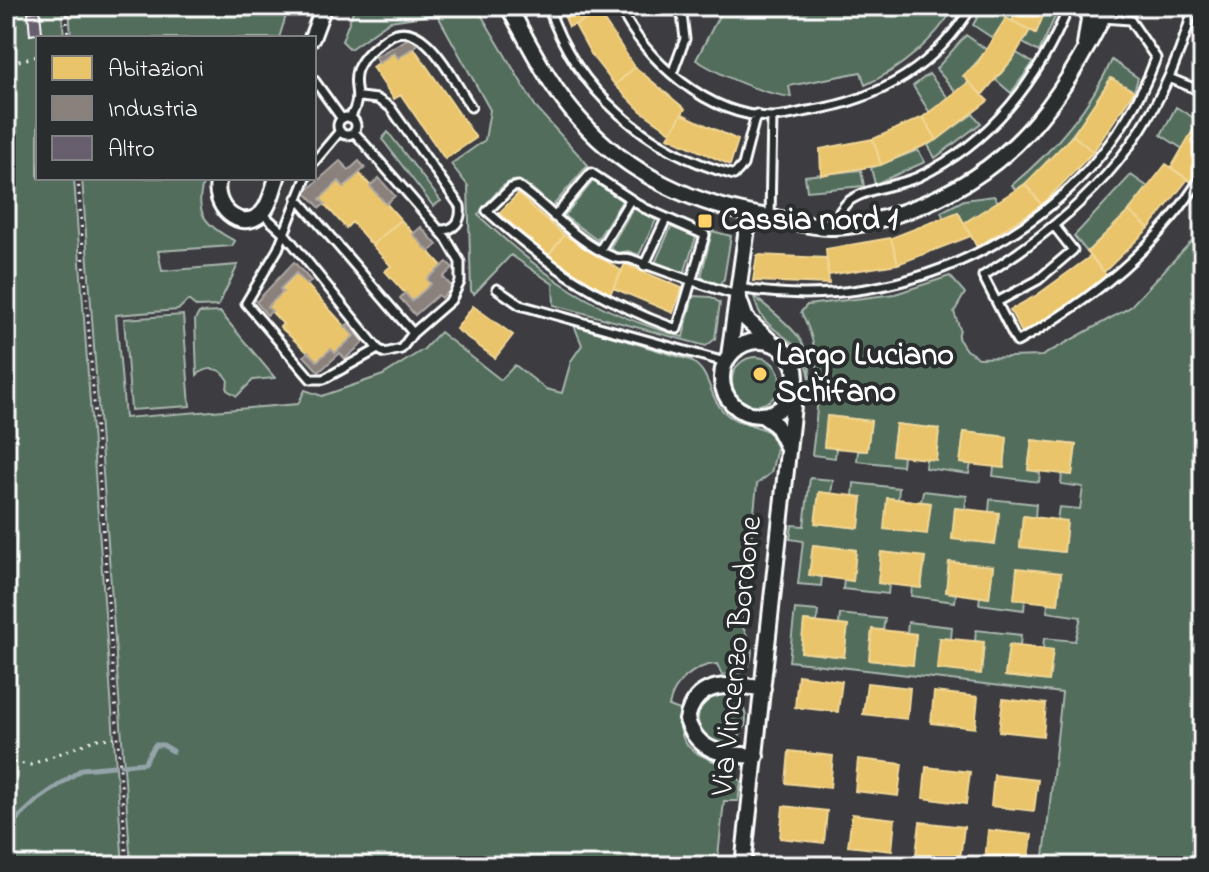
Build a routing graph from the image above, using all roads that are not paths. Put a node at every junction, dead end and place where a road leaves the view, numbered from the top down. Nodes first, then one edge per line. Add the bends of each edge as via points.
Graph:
1 (324, 6) edge
2 (508, 6) edge
3 (548, 6) edge
4 (619, 6) edge
5 (681, 6) edge
6 (972, 6) edge
7 (1069, 6) edge
8 (1091, 6) edge
9 (1194, 6) edge
10 (1106, 12) edge
11 (313, 36) edge
12 (1083, 59) junction
13 (1203, 72) edge
14 (672, 74) junction
15 (1169, 78) junction
16 (316, 82) edge
17 (360, 97) junction
18 (471, 107) dead end
19 (756, 114) junction
20 (772, 117) junction
21 (346, 118) junction
22 (340, 131) junction
23 (354, 132) junction
24 (316, 160) edge
25 (1203, 174) edge
26 (218, 180) edge
27 (276, 180) edge
28 (305, 180) edge
29 (297, 198) junction
30 (630, 200) junction
31 (264, 211) junction
32 (749, 214) junction
33 (554, 217) junction
34 (770, 217) junction
35 (666, 219) junction
36 (829, 227) junction
37 (1055, 227) junction
38 (439, 230) junction
39 (285, 234) junction
40 (600, 250) junction
41 (644, 266) junction
42 (691, 283) junction
43 (497, 289) dead end
44 (738, 291) junction
45 (997, 302) junction
46 (413, 333) junction
47 (772, 343) junction
48 (378, 349) junction
49 (727, 359) junction
50 (795, 387) junction
51 (762, 415) junction
52 (789, 452) junction
53 (763, 688) junction
54 (756, 756) junction
55 (743, 866) edge

1 - 11 street
2 - 32 street via 551,83 610,148 685,195
3 - 19 lane via 564,43 593,86 630,124 673,154 734,175 743,165
4 - 14 lane via 644,45
5 - 14 lane via 685,39
6 - 20 lane via 945,45 904,79 856,101
7 - 36 lane via 1034,75 988,129 918,177 849,201
8 - 12 street
9 - 15 lane
10 - 12 street
10 - 44 lane via 1130,20 1156,58 1153,67 1132,110 1086,172 1028,223 961,262 888,286 811,295
12 - 36 street via 1023,138 968,183 890,217
13 - 15 lane via 1196,89
14 - 19 lane via 714,101
15 - 37 lane via 1134,144 1099,188
16 - 21 lane
17 - 18 lane via 356,73 372,48 399,30 412,30 424,38
17 - 21 lane
17 - 38 lane via 390,107 460,206 452,229
19 - 20 lane
20 - 34 lane
21 - 22 lane
21 - 23 lane via 356,124
22 - 23 lane
22 - 24 lane
23 - 38 lane
25 - 45 lane via 1134,259 1051,323 1017,342
26 - 31 street via 215,193 226,213 250,218
27 - 31 street
28 - 29 lane
29 - 39 lane
29 - 46 lane
30 - 33 lane via 591,173
30 - 35 lane
30 - 40 lane
31 - 39 lane
32 - 34 street
32 - 44 street
33 - 40 lane
33 - 42 lane via 518,186 487,211 560,273 634,313 677,329
34 - 36 street
35 - 41 lane
35 - 42 lane via 705,235
37 - 45 lane via 983,276
37 - 45 lane via 1073,250 1038,280
38 - 46 lane via 456,252 460,282 451,300
39 - 48 lane
39 - 48 lane via 246,303 311,379 324,379
40 - 41 lane
41 - 42 lane
42 - 44 lane
43 - 49 lane via 520,305
44 - 47 street via 746,319
44 - 49 street
46 - 48 lane via 401,349
47 - 49 street via 751,341
47 - 50 street via 791,358
49 - 51 street via 722,385 728,400 740,410
50 - 51 street via 781,408
50 - 52 street, Via Vincenzo Bordone
51 - 52 street via 781,432
52 - 53 street, Via Vincenzo Bordone
53 - 54 street, Via Vincenzo Bordone
53 - 54 street via 710,687 697,695 687,720 692,736 704,748
54 - 55 street, Via Vincenzo Bordone

